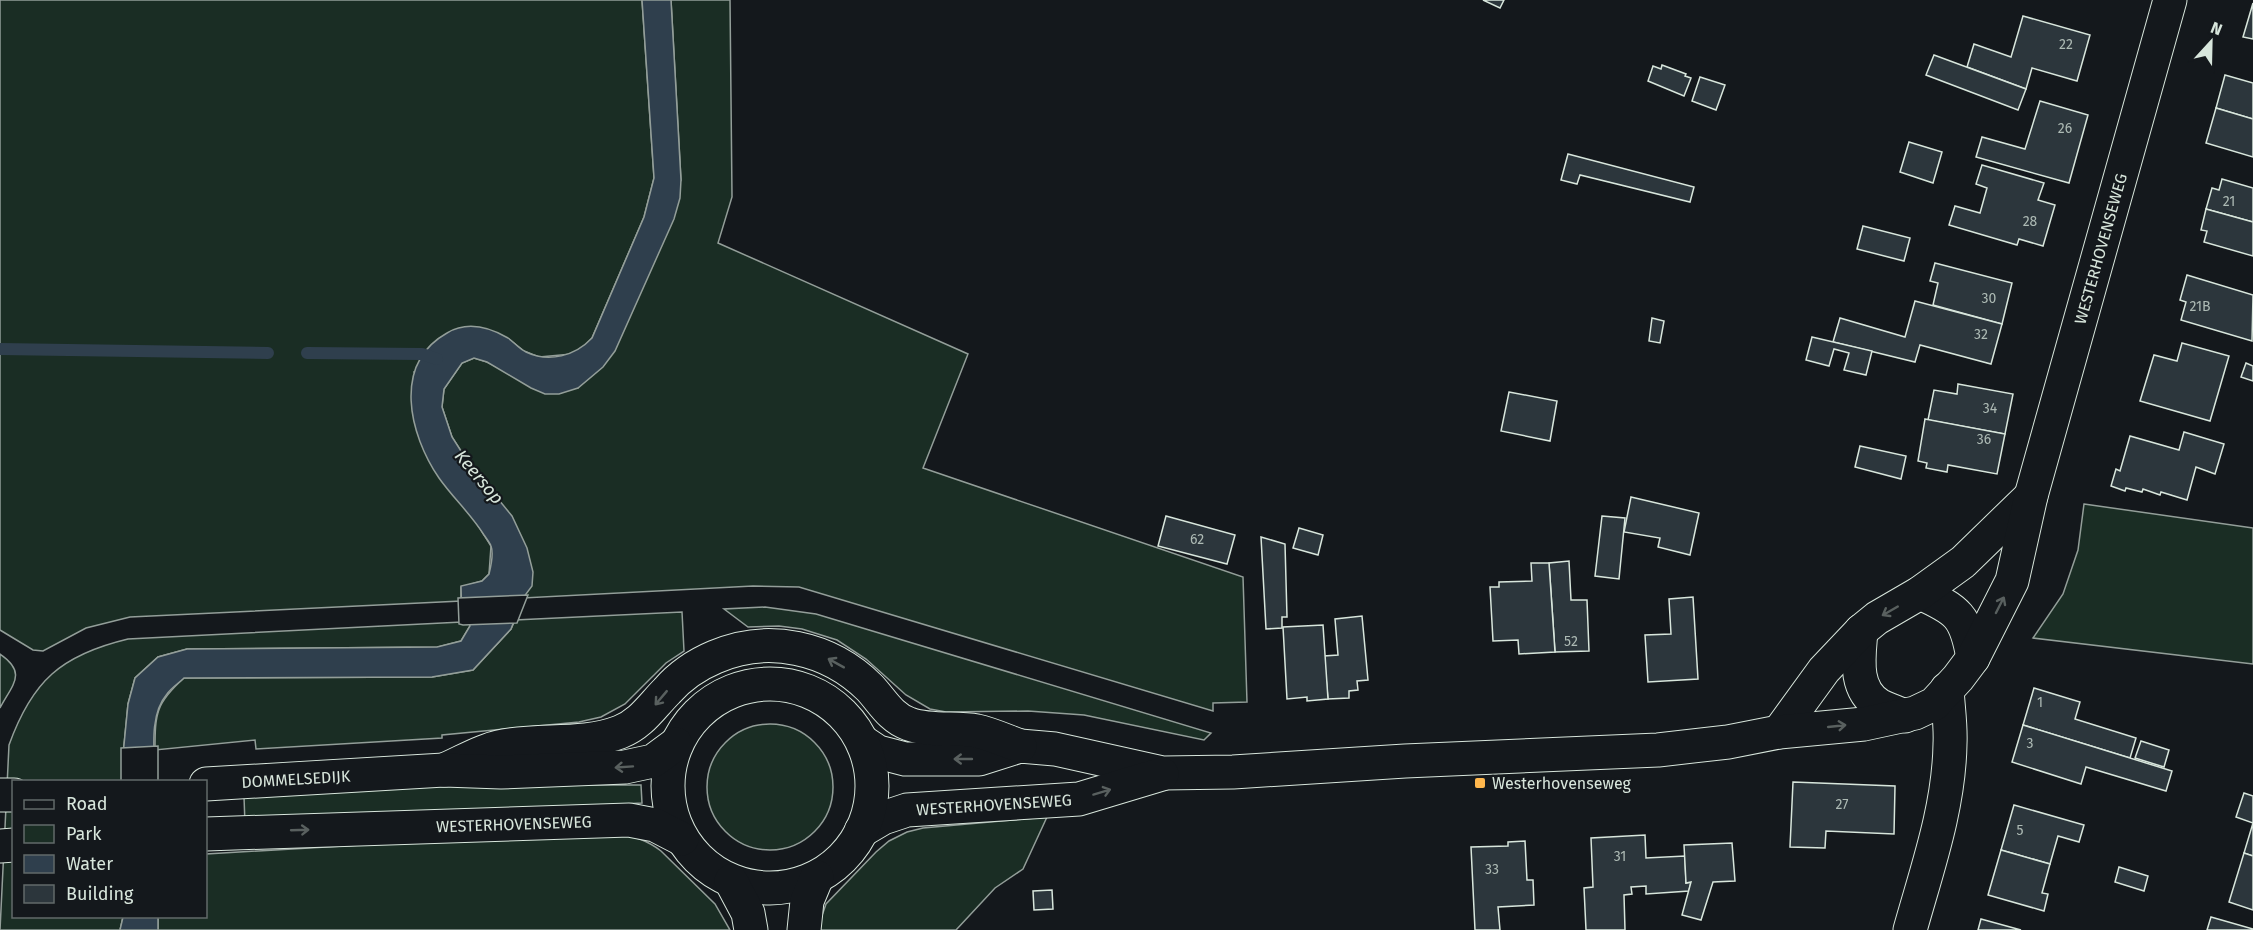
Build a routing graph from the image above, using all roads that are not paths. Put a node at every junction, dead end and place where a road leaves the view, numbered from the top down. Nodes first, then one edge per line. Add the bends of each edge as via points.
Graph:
1 (2170, 0) edge
2 (2031, 496) junction
3 (1920, 593) junction
4 (1861, 631) junction
5 (1973, 658) junction
6 (1947, 689) junction
7 (1905, 716) junction
8 (1779, 732) junction
9 (863, 742) junction
10 (1950, 743) junction
11 (676, 744) junction
12 (1020, 746) junction
13 (444, 770) junction
14 (1163, 773) junction
15 (207, 783) edge
16 (861, 831) junction
17 (207, 834) edge
18 (682, 839) junction
19 (817, 877) junction
20 (731, 881) junction
21 (751, 930) edge
22 (804, 930) edge
23 (1910, 930) edge

1 - 2 street, WESTERHOVENSEWEG
2 - 3 street via 1963,562
5 -> 2 street, WESTERHOVENSEWEG via 2012,581
3 -> 4 street
3 - 5 street via 1948,605 1960,617 1970,637
4 - 7 street via 1858,662 1865,690 1877,704
4 - 8 street via 1824,670
5 - 6 street, WESTERHOVENSEWEG
6 - 7 street, WESTERHOVENSEWEG via 1934,704
6 - 10 street
8 -> 7 street, WESTERHOVENSEWEG
7 - 10 street
8 - 14 street, WESTERHOVENSEWEG via 1658,750
9 - 11 street via 831,704 801,689 769,684 736,690 707,705
12 -> 9 street, WESTERHOVENSEWEG via 979,759 905,759 878,752
9 - 16 street via 872,781 870,807
10 - 23 street via 1938,830
11 -> 13 street via 652,761 632,766 501,772
11 - 18 street via 670,760 667,793
12 -> 13 street via 977,731 910,724 894,714 846,668 818,654 771,645 740,649 686,673 641,719 623,731 602,738 498,747
12 - 14 street, WESTERHOVENSEWEG via 1055,749
13 - 15 street, DOMMELSEDIJK
16 -> 14 street, WESTERHOVENSEWEG via 907,810 1079,799
16 - 19 street via 847,853
17 -> 18 street, WESTERHOVENSEWEG via 629,820 655,825
18 - 20 street via 708,868
19 - 20 street via 775,888
19 - 22 street via 807,901
20 - 21 street via 748,912

